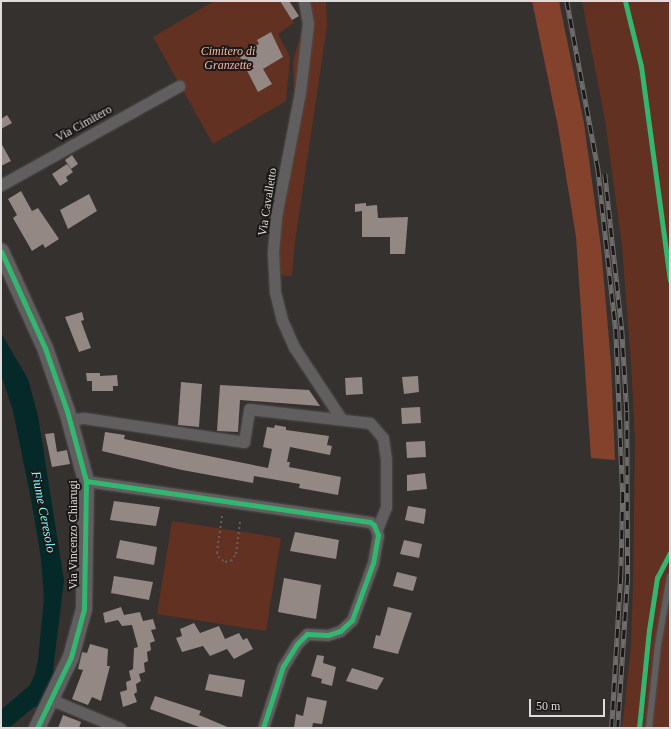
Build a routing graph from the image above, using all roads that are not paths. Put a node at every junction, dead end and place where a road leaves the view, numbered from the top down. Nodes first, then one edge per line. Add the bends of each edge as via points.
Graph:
1 (304, 1) edge
2 (179, 86) dead end
3 (1, 185) edge
4 (1, 251) edge
5 (340, 417) junction
6 (69, 420) junction
7 (86, 480) junction
8 (377, 529) junction
9 (670, 577) edge
10 (52, 700) junction
11 (37, 728) edge
12 (120, 728) edge
13 (263, 728) edge
14 (649, 728) edge

1 - 5 street, Via Cavalletto via 308,24 300,92 276,217 273,254 275,292 282,320 308,369
2 - 3 street, Via Cimitero
4 - 6 street, Via Vincenzo Chiarugi via 45,348
5 - 6 street via 248,410 244,442 84,418
5 - 8 street via 370,423 383,438 386,507
6 - 7 street, Via Vincenzo Chiarugi
7 - 8 street via 370,522
7 - 10 street, Via Vincenzo Chiarugi via 84,608 71,657
8 - 13 street via 373,563 352,620 346,628 334,634 307,634 297,644 283,666
9 - 14 lane via 659,638
10 - 11 street, Via Vincenzo Chiarugi
10 - 12 street

